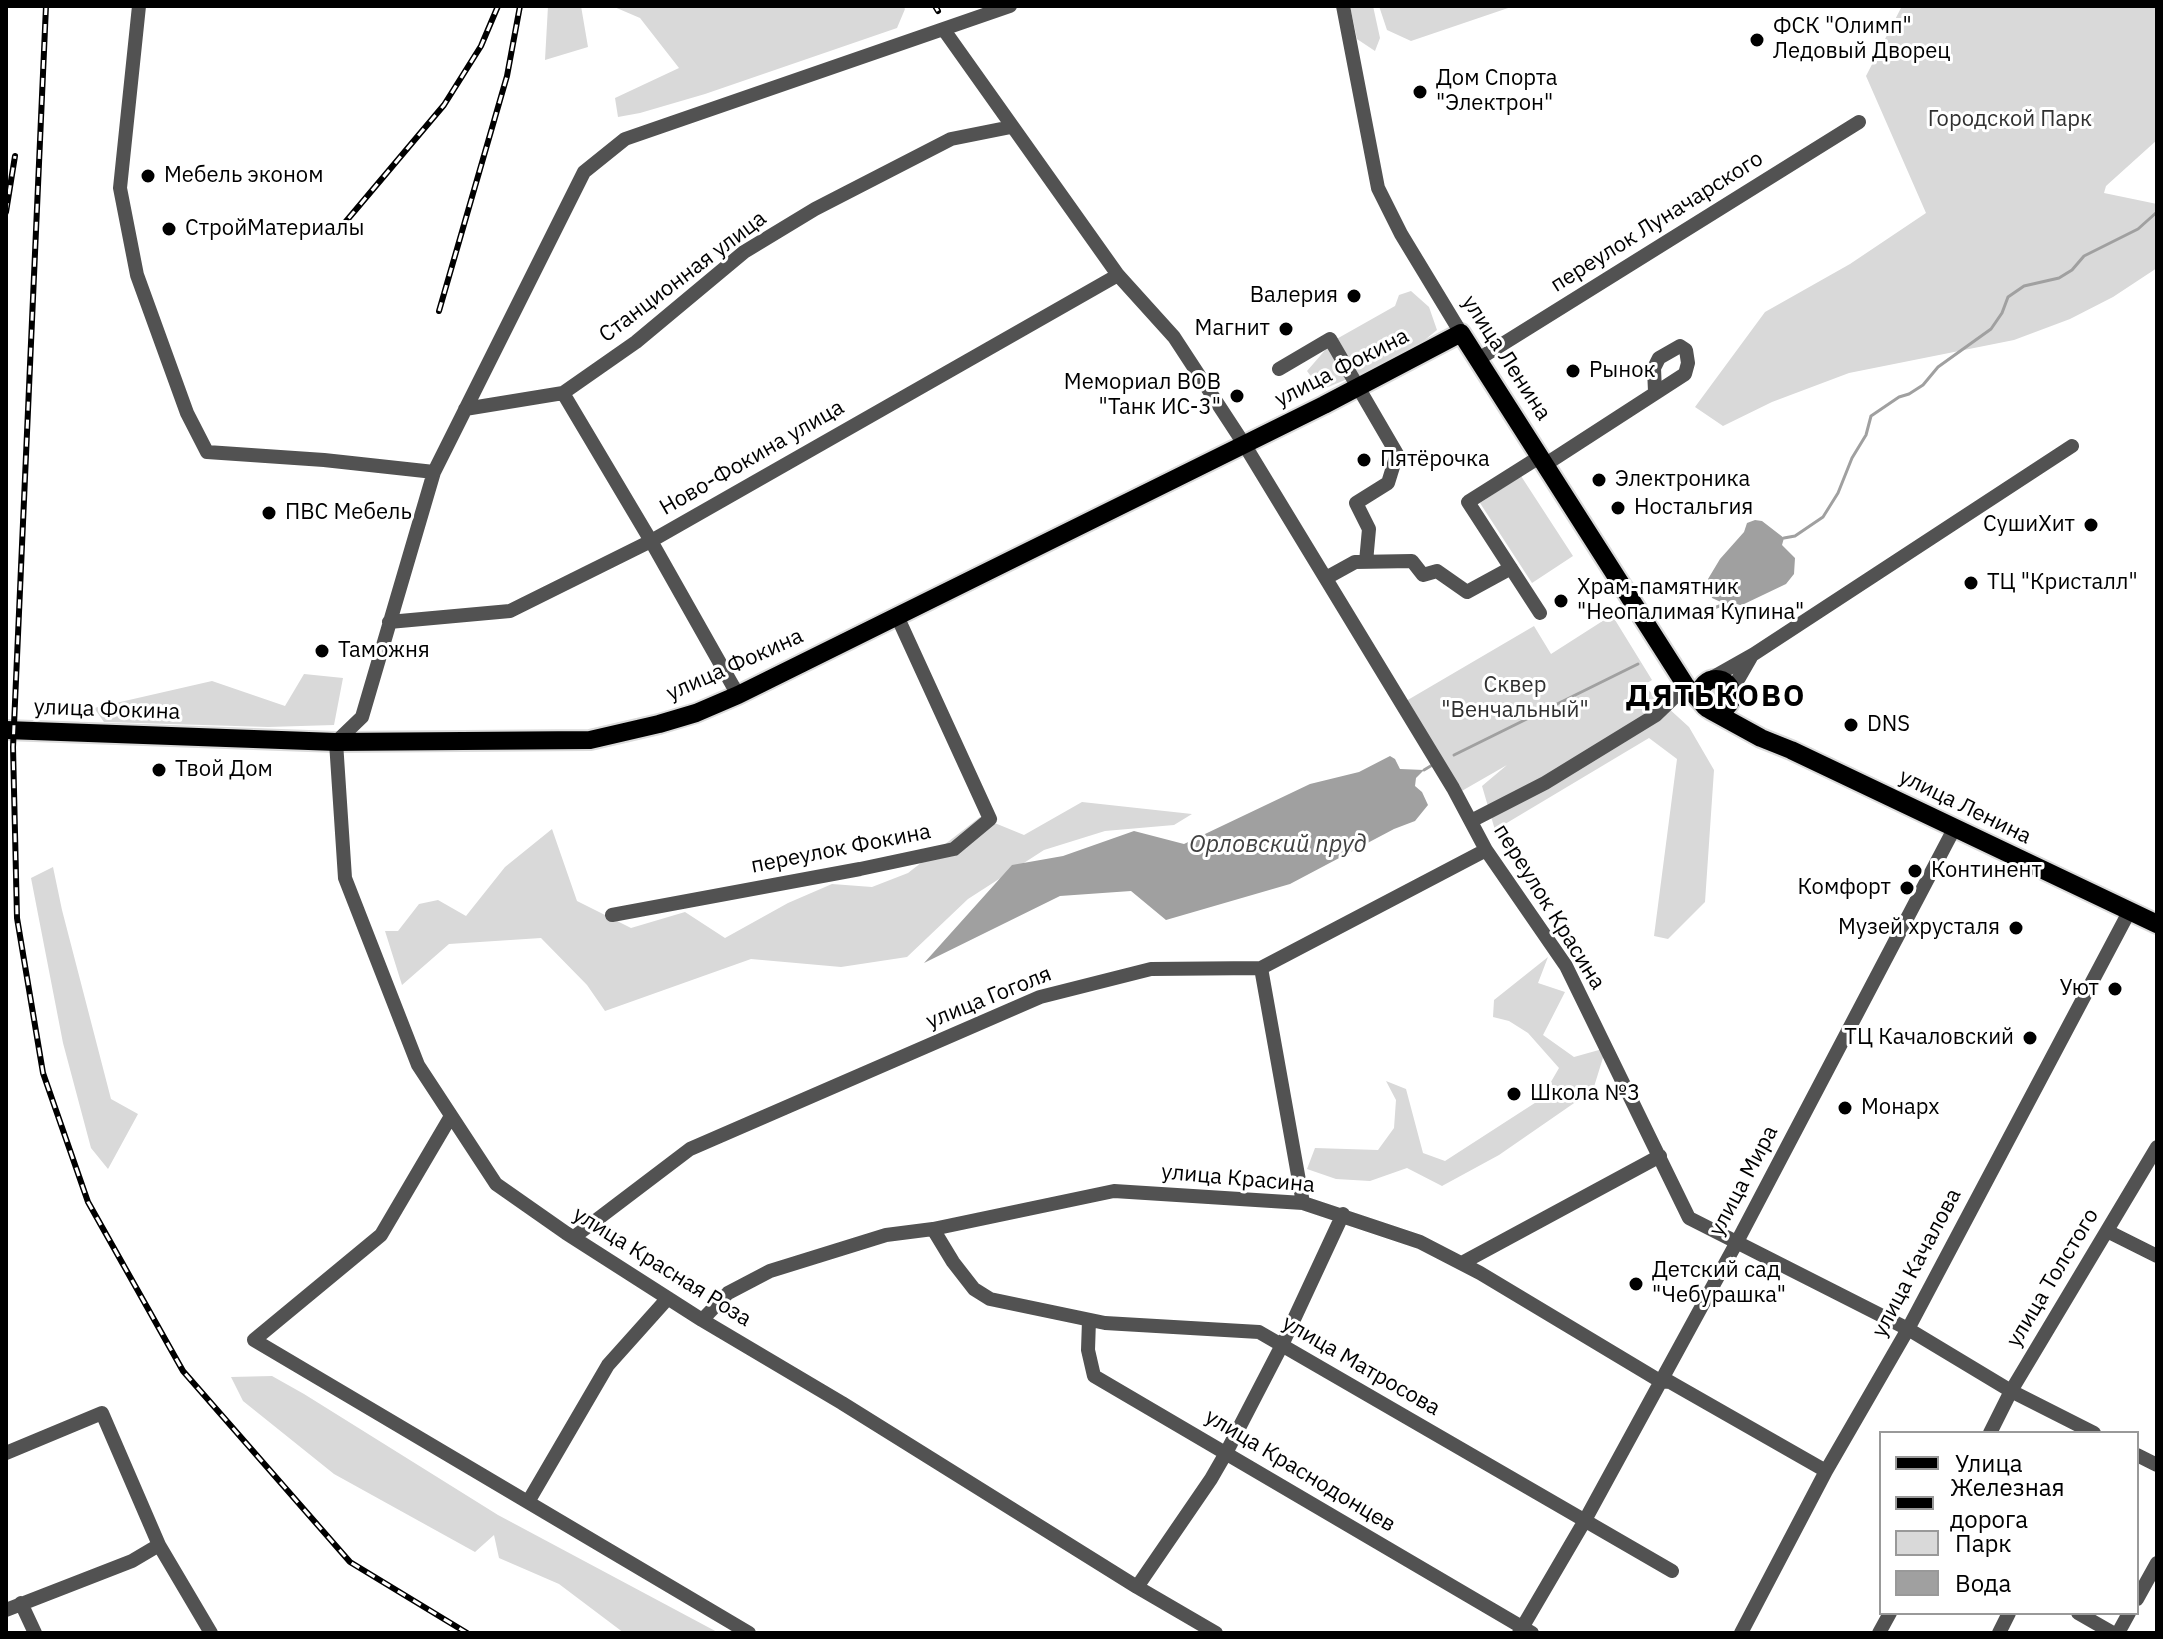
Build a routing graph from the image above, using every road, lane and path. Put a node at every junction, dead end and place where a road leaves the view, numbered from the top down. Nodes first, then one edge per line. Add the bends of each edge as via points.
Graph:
1 (139, 6) edge
2 (1010, 6) edge
3 (1343, 6) edge
4 (944, 30) junction
5 (1859, 122) dead end
6 (1011, 127) junction
7 (1118, 275) junction
8 (1461, 333) junction
9 (1477, 360) junction
10 (1279, 369) dead end
11 (1360, 387) junction
12 (1655, 392) dead end
13 (563, 393) junction
14 (465, 409) junction
15 (1244, 444) junction
16 (2072, 446) dead end
17 (1543, 460) junction
18 (434, 472) junction
19 (651, 541) junction
20 (1366, 562) junction
21 (1511, 568) junction
22 (1326, 578) junction
23 (1540, 613) dead end
24 (897, 616) junction
25 (389, 622) junction
26 (1754, 654) junction
27 (1669, 657) junction
28 (1708, 680) junction
29 (1686, 686) junction
30 (1732, 694) junction
31 (738, 695) junction
32 (1706, 707) junction
33 (6, 730) edge
34 (1761, 738) junction
35 (336, 742) junction
36 (1471, 821) junction
37 (1954, 829) junction
38 (1486, 850) junction
39 (2129, 912) junction
40 (612, 915) dead end
41 (2157, 924) edge
42 (1261, 968) junction
43 (451, 1116) junction
44 (2157, 1147) edge
45 (1660, 1156) junction
46 (1303, 1203) junction
47 (1343, 1214) junction
48 (933, 1229) junction
49 (2107, 1231) junction
50 (574, 1237) junction
51 (1738, 1240) junction
52 (2157, 1256) edge
53 (1462, 1263) junction
54 (668, 1298) junction
55 (702, 1320) junction
56 (1089, 1320) junction
57 (1908, 1329) junction
58 (1282, 1345) junction
59 (1660, 1381) junction
60 (2011, 1391) junction
61 (1991, 1431) edge
62 (2090, 1431) edge
63 (6, 1453) edge
64 (1226, 1453) junction
65 (2139, 1456) edge
66 (2157, 1465) edge
67 (1826, 1471) junction
68 (528, 1502) junction
69 (1584, 1522) junction
70 (159, 1545) junction
71 (2157, 1563) edge
72 (1672, 1571) dead end
73 (1137, 1587) junction
74 (2139, 1595) edge
75 (21, 1603) junction
76 (6, 1610) edge
77 (1889, 1615) edge
78 (2008, 1615) edge
79 (2082, 1615) edge
80 (2128, 1615) edge
81 (1524, 1631) edge
82 (35, 1633) edge
83 (211, 1633) edge
84 (749, 1633) edge
85 (1216, 1633) edge
86 (1741, 1633) edge
87 (1879, 1633) edge
88 (1999, 1633) edge
89 (2116, 1633) edge

1 - 18 street via 120,188 137,275 187,413 207,452
2 - 4 street
3 - 8 street, улица Ленина via 1378,188
4 - 6 street
4 - 14 street via 625,139 584,172
5 - 9 street, переулок Луначарского
6 - 7 street
6 - 13 street, Станционная улица via 951,139 815,209 744,252 636,342
7 - 15 street via 1174,337
7 - 19 street, Ново-Фокина улица
8 - 9 main road, улица Ленина
8 - 11 main road, улица Фокина
9 - 17 main road, улица Ленина
10 - 11 street via 1330,339
11 - 15 main road, улица Фокина
11 - 20 street via 1397,454 1388,483 1356,503 1369,529
12 - 17 street
13 - 14 street, Станционная улица
13 - 19 street
14 - 18 street
15 - 22 street
15 - 24 main road, улица Фокина
16 - 26 street
17 - 21 street via 1468,502
17 - 27 main road, улица Ленина
18 - 25 street
19 - 25 street, Ново-Фокина улица via 510,611
19 - 31 street
20 - 21 street via 1412,561 1423,575 1437,571 1467,592
20 - 22 street via 1355,562
21 - 23 street
22 - 36 street, переулок Красина
24 - 31 main road, улица Фокина
24 - 40 street, переулок Фокина via 990,819 954,849
25 - 35 street via 362,717
26 - 28 street
26 - 30 street
27 - 28 main road
27 - 29 main road, улица Ленина
28 - 30 main road via 1723,680
28 - 32 main road via 1701,688
29 - 32 main road, улица Ленина
29 - 36 street via 1656,715
30 - 32 main road via 1724,709
30 - 34 main road
31 - 35 main road, улица Фокина via 684,716 590,740
32 - 34 main road, улица Ленина
33 - 35 main road, улица Фокина
34 - 37 main road, улица Ленина
35 - 43 street, улица Красная Роза via 345,878 418,1065
36 - 38 street, переулок Красина
37 - 39 main road, улица Ленина
37 - 51 street, улица Мира
38 - 42 street, улица Гоголя
38 - 45 street, переулок Красина via 1566,966
39 - 41 main road, улица Ленина
39 - 57 street, улица Качалова
42 - 46 street
42 - 50 street, улица Гоголя via 1151,969 1040,997 690,1149
43 - 50 street, улица Красная Роза via 496,1184
43 - 68 street via 381,1235 254,1340
44 - 49 street, улица Толстого
45 - 51 street, переулок Красина via 1689,1218
45 - 53 street
46 - 47 street, улица Красина
46 - 48 street, улица Красина via 1114,1191
47 - 53 street, улица Красина
47 - 58 street
48 - 55 street, улица Красина via 886,1235 770,1271 728,1293
48 - 56 street, улица Матросова via 974,1289 990,1299
49 - 52 street
49 - 60 street, улица Толстого
50 - 54 street, улица Красная Роза
51 - 57 street, переулок Красина
51 - 59 street, улица Мира
53 - 59 street, улица Красина
54 - 55 street, улица Красная Роза
54 - 68 street via 608,1365
55 - 73 street, улица Красная Роза
56 - 58 street, улица Матросова via 1259,1332
56 - 64 street, улица Краснодонцев via 1094,1376
57 - 60 street, переулок Красина
57 - 67 street, улица Качалова
58 - 64 street
58 - 69 street, улица Матросова
59 - 67 street, улица Красина
59 - 69 street, улица Мира
60 - 61 street, улица Толстого
60 - 62 street, переулок Красина
63 - 70 street via 102,1413
64 - 73 street
64 - 81 street, улица Краснодонцев
65 - 66 street
67 - 86 street, улица Качалова
68 - 84 street
69 - 72 street, улица Матросова
69 - 81 street, улица Мира
70 - 75 street via 132,1561
70 - 83 street
71 - 74 street
73 - 85 street, улица Красная Роза
75 - 76 street
75 - 82 street
77 - 87 street
78 - 88 street
79 - 89 street
80 - 89 street

